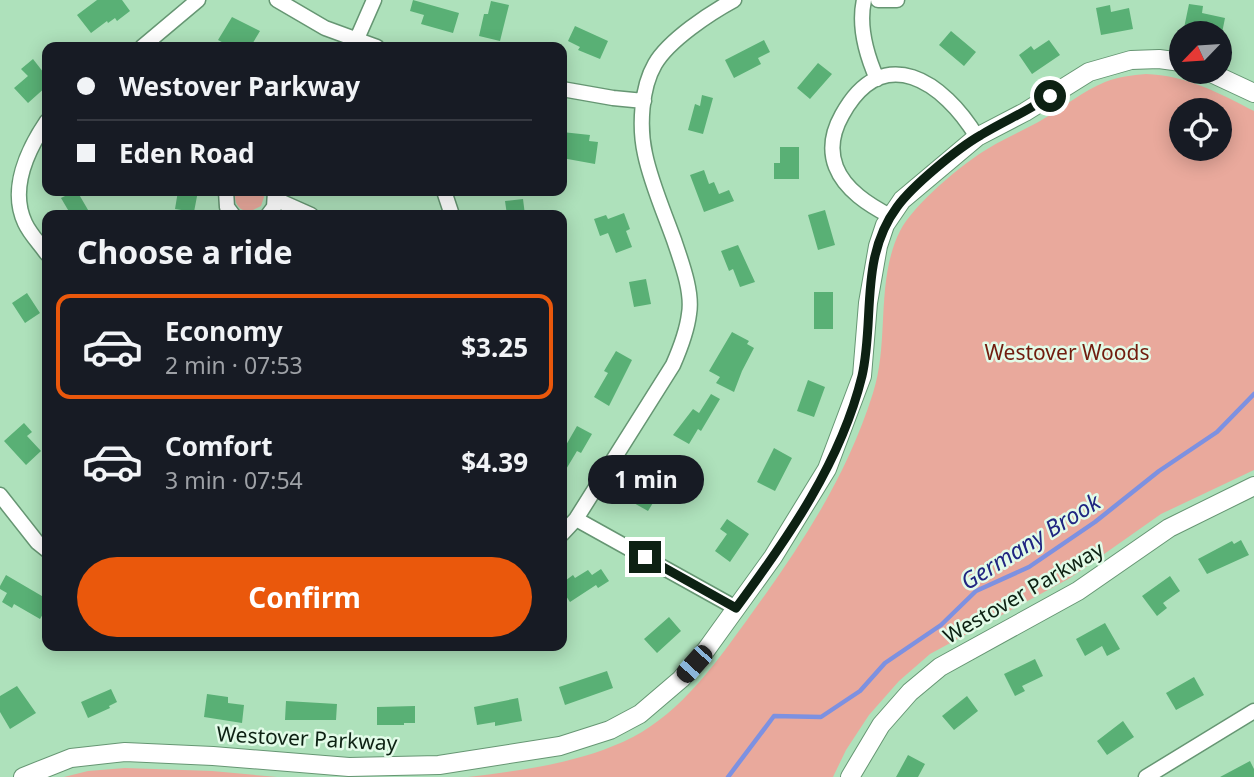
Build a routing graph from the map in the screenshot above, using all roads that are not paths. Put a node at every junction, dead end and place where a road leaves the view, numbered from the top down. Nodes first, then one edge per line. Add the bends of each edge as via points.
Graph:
1 (198, 0) edge
2 (277, 0) edge
3 (374, 0) edge
4 (734, 0) edge
5 (864, 0) edge
6 (878, 0) edge
7 (897, 0) edge
8 (356, 41) junction
9 (148, 42) edge
10 (360, 42) edge
11 (1169, 61) edge
12 (877, 79) junction
13 (1232, 83) edge
14 (567, 90) edge
15 (1254, 93) edge
16 (644, 101) junction
17 (42, 130) edge
18 (977, 136) junction
19 (277, 196) edge
20 (302, 210) edge
21 (890, 216) junction
22 (42, 247) edge
23 (1254, 486) edge
24 (0, 495) edge
25 (576, 519) junction
26 (567, 529) edge
27 (42, 546) edge
28 (736, 608) junction
29 (1254, 711) edge
30 (23, 777) edge
31 (850, 777) edge
32 (1146, 777) edge

1 - 9 street
2 - 8 street
3 - 8 street
4 - 16 street via 664,52 655,64
5 - 12 street via 862,31
6 - 7 street
8 - 10 street
11 - 18 street, Westover Parkway via 1145,58 1102,67
12 - 18 street via 904,75 934,86
12 - 21 street via 859,91 845,110 834,135 833,157 839,174 854,192
13 - 15 street
14 - 16 street
16 - 25 street via 645,153 684,271 690,312 673,365
17 - 22 street via 26,157 20,195 24,222
18 - 21 street, Westover Parkway via 911,191
19 - 20 street
21 - 28 street, Westover Parkway via 873,271 862,376 837,446 792,528
23 - 31 street, Westover Parkway via 1169,528 1078,591 940,667 881,725
24 - 27 street
25 - 26 street
25 - 28 street
28 - 30 street, Westover Parkway via 694,664 654,704 626,723 560,746 439,765 370,768 104,753 71,758
29 - 32 street

